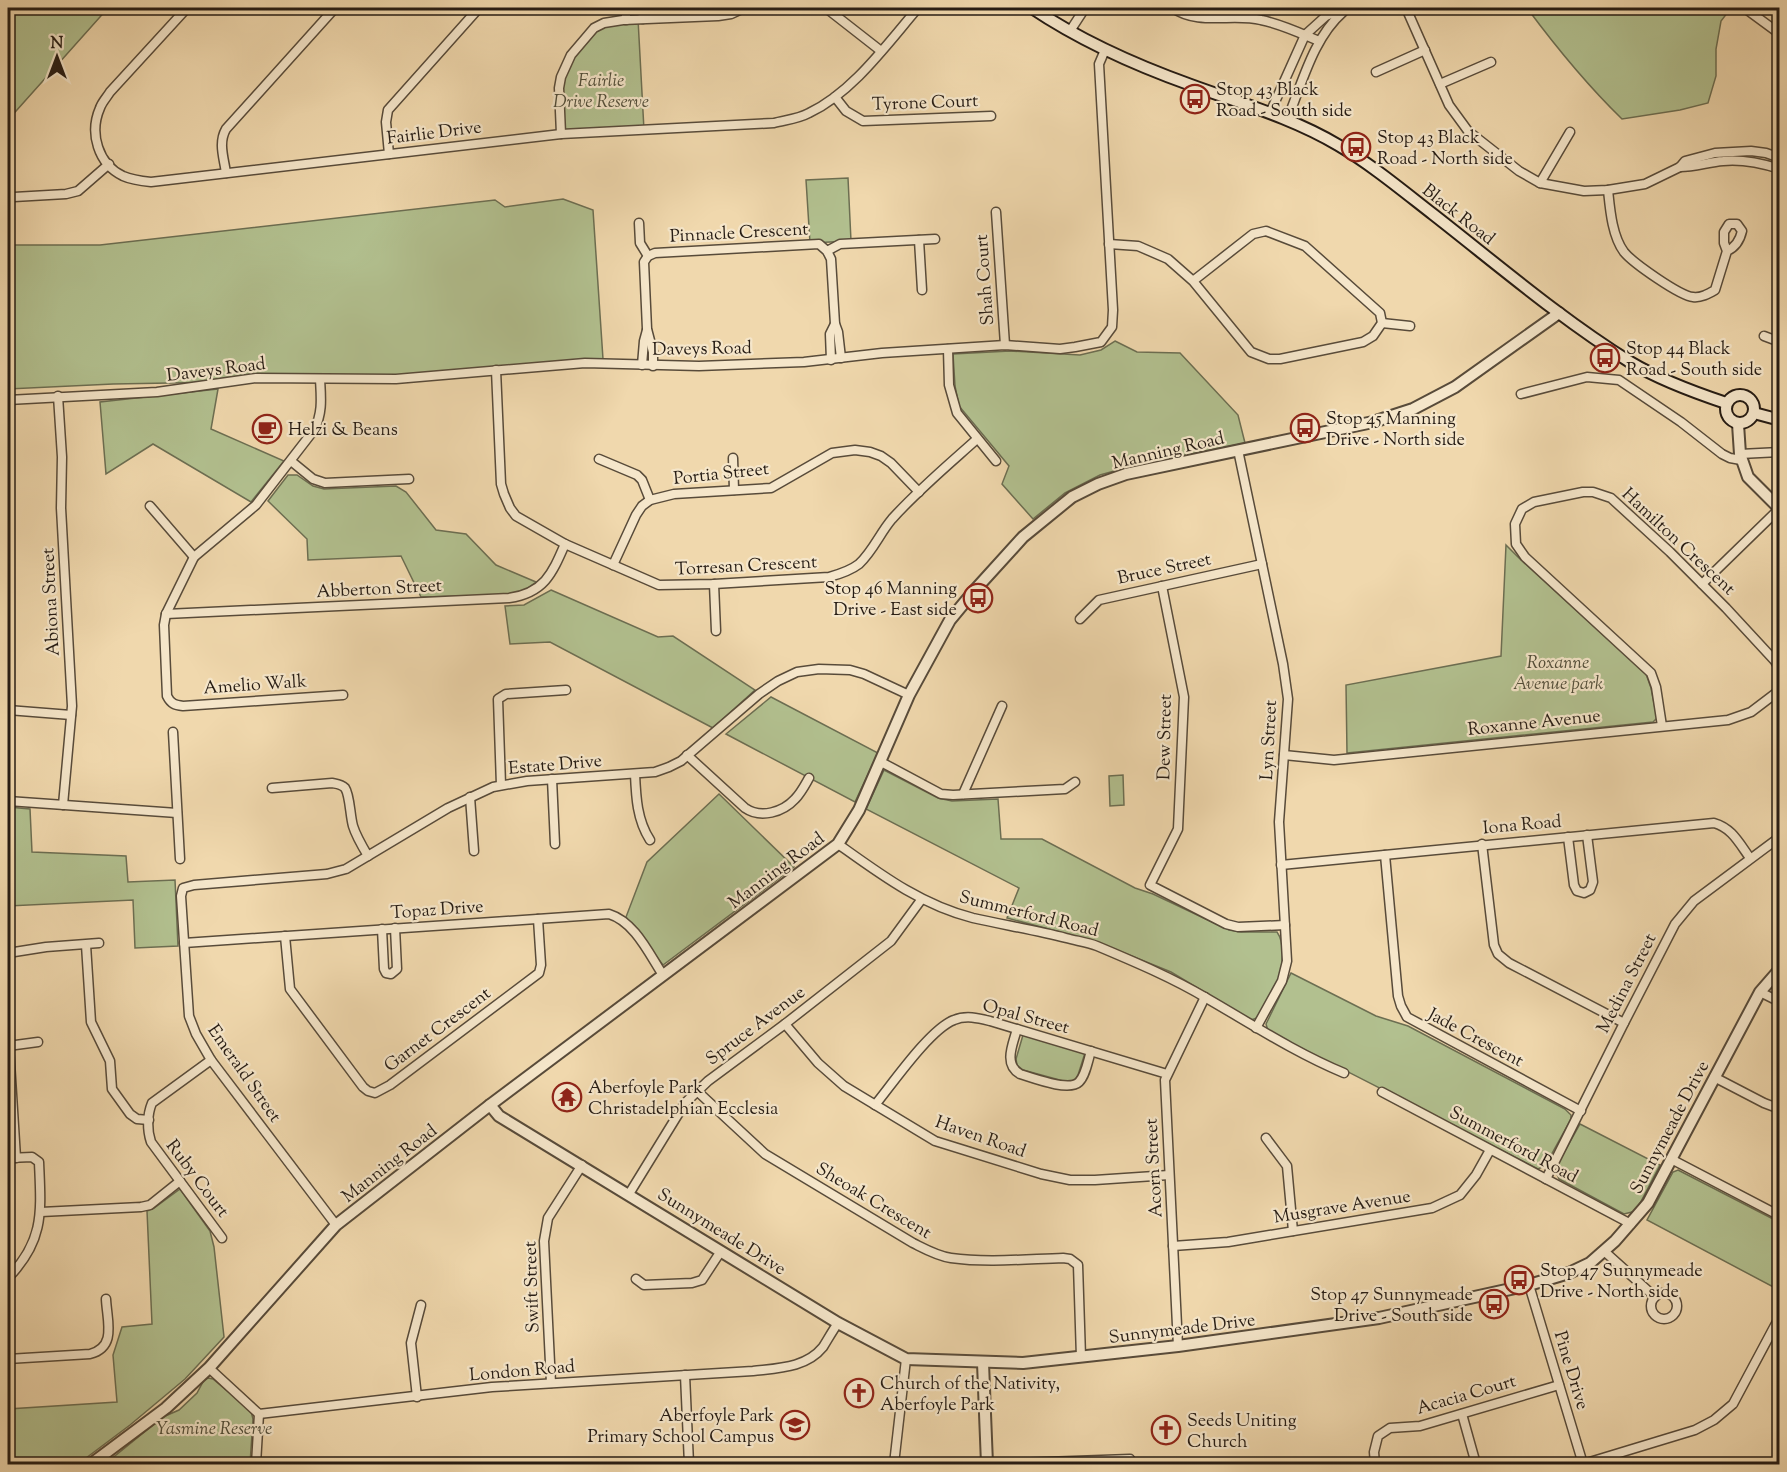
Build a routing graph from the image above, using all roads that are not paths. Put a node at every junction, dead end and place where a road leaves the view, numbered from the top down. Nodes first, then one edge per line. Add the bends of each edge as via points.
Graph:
1 (187, 8) edge
2 (335, 8) edge
3 (479, 8) edge
4 (626, 8) edge
5 (642, 8) edge
6 (744, 8) edge
7 (826, 8) edge
8 (918, 8) edge
9 (1032, 8) edge
10 (1085, 8) edge
11 (1173, 8) edge
12 (1347, 8) edge
13 (1406, 8) edge
14 (1746, 9) dead end
15 (643, 19) junction
16 (626, 20) junction
17 (1070, 31) junction
18 (1779, 34) edge
19 (1305, 35) junction
20 (1319, 41) junction
21 (1105, 50) junction
22 (1425, 50) junction
23 (881, 51) junction
24 (1491, 62) dead end
25 (1376, 72) dead end
26 (1440, 84) junction
27 (834, 97) junction
28 (1270, 113) junction
29 (991, 116) dead end
30 (1287, 120) junction
31 (1570, 132) dead end
32 (561, 134) junction
33 (389, 154) junction
34 (1779, 158) edge
35 (108, 164) junction
36 (1680, 167) junction
37 (1779, 169) edge
38 (226, 173) junction
39 (1540, 183) junction
40 (1608, 190) junction
41 (14, 197) dead end
42 (996, 212) dead end
43 (639, 222) dead end
44 (935, 239) dead end
45 (919, 240) junction
46 (1109, 244) junction
47 (827, 251) junction
48 (1727, 251) dead end
49 (648, 256) junction
50 (1193, 281) junction
51 (922, 290) dead end
52 (1559, 313) junction
53 (1382, 323) junction
54 (835, 324) junction
55 (1410, 326) dead end
56 (647, 329) junction
57 (1764, 336) dead end
58 (1779, 342) edge
59 (1005, 345) junction
60 (948, 349) junction
61 (841, 358) junction
62 (831, 360) junction
63 (642, 365) junction
64 (653, 366) junction
65 (496, 370) junction
66 (320, 379) junction
67 (1521, 394) dead end
68 (58, 396) junction
69 (8, 400) edge
70 (1726, 403) junction
71 (1754, 413) junction
72 (1779, 420) edge
73 (1738, 424) junction
74 (977, 439) junction
75 (1238, 450) junction
76 (1779, 452) edge
77 (1740, 457) junction
78 (733, 458) dead end
79 (599, 459) dead end
80 (291, 461) junction
81 (996, 461) dead end
82 (409, 479) dead end
83 (734, 490) junction
84 (919, 492) junction
85 (650, 500) junction
86 (150, 506) dead end
87 (1779, 509) edge
88 (566, 544) junction
89 (194, 557) junction
90 (1262, 564) junction
91 (613, 565) junction
92 (714, 584) junction
93 (1702, 584) junction
94 (1162, 585) junction
95 (166, 614) junction
96 (1080, 619) dead end
97 (717, 631) dead end
98 (1779, 670) edge
99 (566, 690) dead end
100 (1779, 690) edge
101 (343, 695) dead end
102 (909, 695) junction
103 (1002, 706) dead end
104 (8, 710) edge
105 (71, 715) junction
106 (1662, 726) junction
107 (173, 732) dead end
108 (687, 755) junction
109 (1284, 755) junction
110 (881, 762) junction
111 (635, 774) junction
112 (809, 778) dead end
113 (552, 779) junction
114 (1075, 782) dead end
115 (501, 785) junction
116 (272, 788) dead end
117 (963, 795) junction
118 (470, 797) junction
119 (8, 801) edge
120 (63, 805) junction
121 (177, 813) junction
122 (1587, 835) junction
123 (1568, 837) junction
124 (1779, 837) edge
125 (650, 840) dead end
126 (555, 844) dead end
127 (838, 844) junction
128 (1482, 844) junction
129 (474, 851) dead end
130 (1385, 855) junction
131 (368, 856) junction
132 (1750, 858) junction
133 (180, 859) dead end
134 (1281, 866) junction
135 (187, 886) joint
136 (921, 900) junction
137 (538, 919) junction
138 (1285, 925) junction
139 (395, 928) junction
140 (382, 929) junction
141 (285, 936) junction
142 (99, 943) dead end
143 (184, 943) junction
144 (86, 945) junction
145 (8, 953) edge
146 (1779, 969) edge
147 (663, 975) junction
148 (1760, 992) junction
149 (1204, 997) junction
150 (1779, 1002) edge
151 (1624, 1023) junction
152 (785, 1024) junction
153 (1256, 1028) junction
154 (1017, 1029) junction
155 (38, 1042) dead end
156 (8, 1046) edge
157 (1091, 1051) junction
158 (211, 1060) junction
159 (1344, 1073) dead end
160 (1167, 1074) junction
161 (1714, 1077) junction
162 (697, 1091) junction
163 (1382, 1092) dead end
164 (875, 1104) junction
165 (490, 1106) junction
166 (1779, 1109) edge
167 (1581, 1111) junction
168 (148, 1120) junction
169 (1266, 1138) dead end
170 (1490, 1150) junction
171 (12, 1158) edge
172 (1671, 1159) junction
173 (582, 1165) junction
174 (1169, 1174) junction
175 (1546, 1179) junction
176 (180, 1181) junction
177 (629, 1194) junction
178 (41, 1212) junction
179 (1779, 1216) edge
180 (1631, 1224) junction
181 (336, 1225) junction
182 (1293, 1231) junction
183 (222, 1238) dead end
184 (1173, 1246) junction
185 (721, 1251) junction
186 (1604, 1251) junction
187 (8, 1278) edge
188 (636, 1279) dead end
189 (1529, 1285) junction
190 (1655, 1297) dead end
191 (106, 1299) dead end
192 (421, 1305) dead end
193 (1779, 1316) edge
194 (838, 1323) junction
195 (1178, 1346) junction
196 (1081, 1357) junction
197 (8, 1359) edge
198 (906, 1359) junction
199 (983, 1363) junction
200 (209, 1368) junction
201 (685, 1375) junction
202 (550, 1383) junction
203 (1558, 1385) junction
204 (417, 1397) junction
205 (259, 1414) junction
206 (1462, 1414) junction
207 (1130, 1459) dead end
208 (1099, 1462) edge
209 (91, 1464) edge
210 (256, 1464) edge
211 (689, 1464) edge
212 (894, 1464) edge
213 (988, 1464) edge
214 (1375, 1464) edge
215 (1476, 1464) edge
216 (1583, 1464) edge

1 - 35 street via 100,107 95,139
2 - 38 street via 226,129 221,142
3 - 33 street via 388,110
4 - 16 street
5 - 15 street
6 - 15 street via 718,16
7 - 23 street
8 - 23 street, Fairlie Drive
9 - 17 street, Black Road
10 - 17 street
11 - 19 street via 1199,17 1260,19
12 - 19 street via 1326,16
12 - 20 street via 1332,21
13 - 22 street
14 - 18 street
15 - 16 street
16 - 32 street via 594,28 571,55 559,88
17 - 21 street, Black Road
19 - 20 street
19 - 28 street
20 - 30 street
21 - 28 street, Black Road
21 - 46 street, Daveys Road via 1099,64
22 - 25 street
22 - 26 street
23 - 27 street, Fairlie Drive
24 - 26 street
26 - 39 street via 1449,105 1468,131
27 - 29 street, Tyrone Court via 846,111 863,121
27 - 32 street, Fairlie Drive via 809,114 774,123
28 - 30 street, Black Road
30 - 52 street, Black Road via 1338,145 1393,183
31 - 39 street
32 - 33 street, Fairlie Drive
33 - 38 street, Fairlie Drive
34 - 36 street via 1766,153 1715,153 1685,161
35 - 38 street, Fairlie Drive via 121,175 150,182
35 - 41 street via 78,191
36 - 37 street via 1739,160
36 - 40 street via 1645,184
39 - 40 street via 1584,191
40 - 48 street via 1612,224 1624,252 1682,294 1694,298 1715,290
42 - 59 street, Shah Court
43 - 49 street, Pinnacle Crescent via 640,243
44 - 45 street
45 - 47 street via 840,244
45 - 51 street
46 - 50 street via 1138,246 1168,259
46 - 59 street, Daveys Road via 1112,327 1101,342 1060,349
47 - 49 street, Pinnacle Crescent via 819,244
47 - 54 street, Pinnacle Crescent via 831,259
49 - 56 street, Pinnacle Crescent via 644,262
50 - 53 street via 1251,352 1269,359 1363,342
50 - 53 street via 1252,234 1266,231 1305,246 1380,313
52 - 70 street, Black Road via 1632,363 1687,390
52 - 75 street, Manning Road via 1455,387 1413,409 1373,422
53 - 55 street
54 - 61 street, Pinnacle Crescent
54 - 62 street, Pinnacle Crescent via 830,334
56 - 63 street, Pinnacle Crescent
56 - 64 street, Pinnacle Crescent
57 - 58 street
59 - 60 street, Daveys Road
60 - 61 street, Daveys Road
60 - 74 street via 953,402
61 - 62 street, Daveys Road
62 - 64 street, Daveys Road
63 - 64 street, Daveys Road
63 - 65 street, Daveys Road via 585,363
65 - 66 street, Daveys Road via 396,379
65 - 88 street, Torresan Crescent via 504,494 516,516
66 - 68 street, Daveys Road via 256,378 157,392
66 - 80 street via 319,421
67 - 77 street via 1587,377 1619,380 1722,454
68 - 69 street, Daveys Road
68 - 105 street, Abiona Street
70 - 71 street via 1740,394 1754,403
70 - 73 street via 1725,413
71 - 72 street
71 - 73 street via 1746,423
73 - 77 street
74 - 81 street
74 - 84 street, Torresan Crescent
75 - 90 street, Lyn Street
75 - 102 street, Manning Road via 1126,474 1072,497 1023,537 950,620
76 - 77 street
77 - 87 street via 1748,477
78 - 83 street
79 - 85 street via 642,480
80 - 82 street via 313,479 325,483
80 - 89 street via 256,505
83 - 84 street, Portia Street via 771,488 831,453 855,450 881,456
83 - 85 street, Portia Street via 675,494
84 - 92 street, Torresan Crescent via 891,520 866,556 844,573
85 - 91 street, Portia Street via 636,515
86 - 89 street
87 - 93 street
88 - 91 street, Torresan Crescent
88 - 95 street, Abberton Street via 551,575 524,596
89 - 95 street
90 - 94 street, Bruce Street
90 - 109 street, Lyn Street via 1288,699
91 - 92 street, Torresan Crescent via 659,585
92 - 97 street
93 - 98 street, Hamilton Crescent via 1775,661
93 - 106 street, Hamilton Crescent via 1611,498 1593,492 1534,502 1522,509 1515,524 1516,544 1525,557 1651,673
94 - 96 street, Bruce Street via 1099,600
94 - 138 street, Dew Street via 1184,697 1178,829 1150,885 1226,924
95 - 101 street, Amelio Walk via 167,696 176,705
99 - 115 street via 506,694 498,699
100 - 106 street, Roxanne Avenue via 1751,712 1728,720
102 - 108 street, Estate Drive via 850,670 797,672 759,694
102 - 110 street, Manning Road
103 - 117 street
104 - 105 street
105 - 120 street, Abiona Street
106 - 109 street, Roxanne Avenue via 1334,760
107 - 121 street
108 - 111 street, Estate Drive via 669,767
108 - 112 street via 756,814 790,804
109 - 134 street, Lyn Street via 1279,822
110 - 117 street via 941,794
110 - 127 street, Manning Road
111 - 113 street, Estate Drive
111 - 125 street via 637,806
113 - 115 street, Estate Drive
113 - 126 street
114 - 117 street via 1065,789
115 - 118 street, Estate Drive
116 - 131 street via 332,783 344,787 353,826
118 - 129 street
118 - 131 street, Estate Drive
119 - 120 street
120 - 121 street
121 - 133 street
122 - 123 street, Iona Road
122 - 123 street via 1593,882 1584,893 1574,885
122 - 132 street, Iona Road via 1714,823 1731,832
123 - 128 street, Iona Road
124 - 132 street, Medina Street
127 - 136 street, Summerford Road
127 - 147 street, Manning Road
128 - 130 street, Iona Road
128 - 151 street via 1498,954
130 - 134 street, Iona Road
130 - 167 street, Jade Crescent via 1398,996 1407,1017
131 - 135 street, Estate Drive via 346,869 327,874
132 - 151 street, Medina Street via 1694,901 1675,924
134 - 138 street, Lyn Street
135 - 143 street, Emerald Street via 181,896
136 - 149 street, Summerford Road via 970,917 1094,945
136 - 152 street, Spruce Avenue via 891,941
137 - 139 street, Topaz Drive
137 - 141 street, Garnet Crescent via 539,973 375,1093 363,1087 290,989
137 - 147 street, Topaz Drive via 617,917 632,929
138 - 153 street, Lyn Street via 1287,961 1282,981
139 - 140 street, Topaz Drive
139 - 140 street via 397,969 391,974 384,969
140 - 141 street, Topaz Drive
141 - 143 street, Topaz Drive
142 - 144 street
143 - 158 street, Emerald Street via 189,1017
144 - 145 street
144 - 168 street via 91,1022 110,1061 112,1089 130,1114
146 - 148 street, Sunnymeade Drive
147 - 165 street, Manning Road
148 - 150 street
148 - 161 street, Sunnymeade Drive
149 - 153 street, Summerford Road
149 - 160 street, Acorn Street
151 - 167 street, Medina Street
152 - 162 street, Spruce Avenue
152 - 164 street, Haven Road via 818,1063 844,1086
153 - 159 street, Summerford Road
154 - 157 street, Opal Street
154 - 157 street via 1009,1059 1014,1071 1020,1074 1070,1086 1083,1077
154 - 164 street, Opal Street via 964,1017 944,1024
155 - 156 street
156 - 171 street
157 - 160 street, Opal Street
158 - 168 street via 152,1103
158 - 181 street, Emerald Street
160 - 174 street, Acorn Street
161 - 166 street
161 - 172 street, Sunnymeade Drive
162 - 177 street, Spruce Avenue via 685,1103
162 - 196 street, Sheoak Crescent via 765,1154 933,1254 998,1260 1070,1259 1078,1265
163 - 170 street, Summerford Road
164 - 174 street, Haven Road via 936,1141 1041,1174 1095,1180
165 - 173 street, Sunnymeade Drive via 499,1116
165 - 181 street, Manning Road
167 - 175 street, Medina Street
168 - 176 street, Ruby Court via 151,1142
169 - 182 street via 1287,1166
170 - 175 street, Summerford Road
170 - 182 street, Musgrave Avenue via 1460,1195 1432,1208
171 - 178 street via 32,1157 39,1162
172 - 179 street
172 - 180 street, Sunnymeade Drive via 1648,1203
173 - 177 street, Sunnymeade Drive
173 - 202 street, Swift Street via 548,1218 544,1241
174 - 184 street, Acorn Street
175 - 180 street, Summerford Road
176 - 178 street via 150,1205
176 - 183 street, Ruby Court
177 - 185 street, Sunnymeade Drive
178 - 187 street via 32,1245
180 - 186 street, Sunnymeade Drive
181 - 200 street, Manning Road
182 - 184 street, Musgrave Avenue
184 - 195 street, Acorn Street
185 - 188 street via 702,1280 644,1285
185 - 194 street, Sunnymeade Drive
186 - 189 street, Sunnymeade Drive via 1569,1273
186 - 190 street
189 - 195 street, Sunnymeade Drive via 1379,1318
189 - 203 street, Pine Drive
191 - 197 street via 108,1341 98,1352
192 - 204 street via 411,1343
193 - 216 street via 1733,1404 1714,1420 1695,1430
194 - 198 street, Sunnymeade Drive
194 - 201 street, London Road via 823,1347 794,1366
195 - 196 street, Sunnymeade Drive
196 - 199 street, Sunnymeade Drive
198 - 199 street, Sunnymeade Drive
198 - 212 street
199 - 213 street
200 - 205 street
200 - 209 street, Manning Road via 166,1408
201 - 202 street, London Road
201 - 211 street
202 - 204 street, London Road
203 - 206 street, Acacia Court
203 - 216 street, Pine Drive
204 - 205 street, London Road
205 - 210 street
206 - 214 street, Acacia Court via 1420,1426 1390,1428 1378,1436
206 - 215 street
207 - 208 street
208 - 213 street

